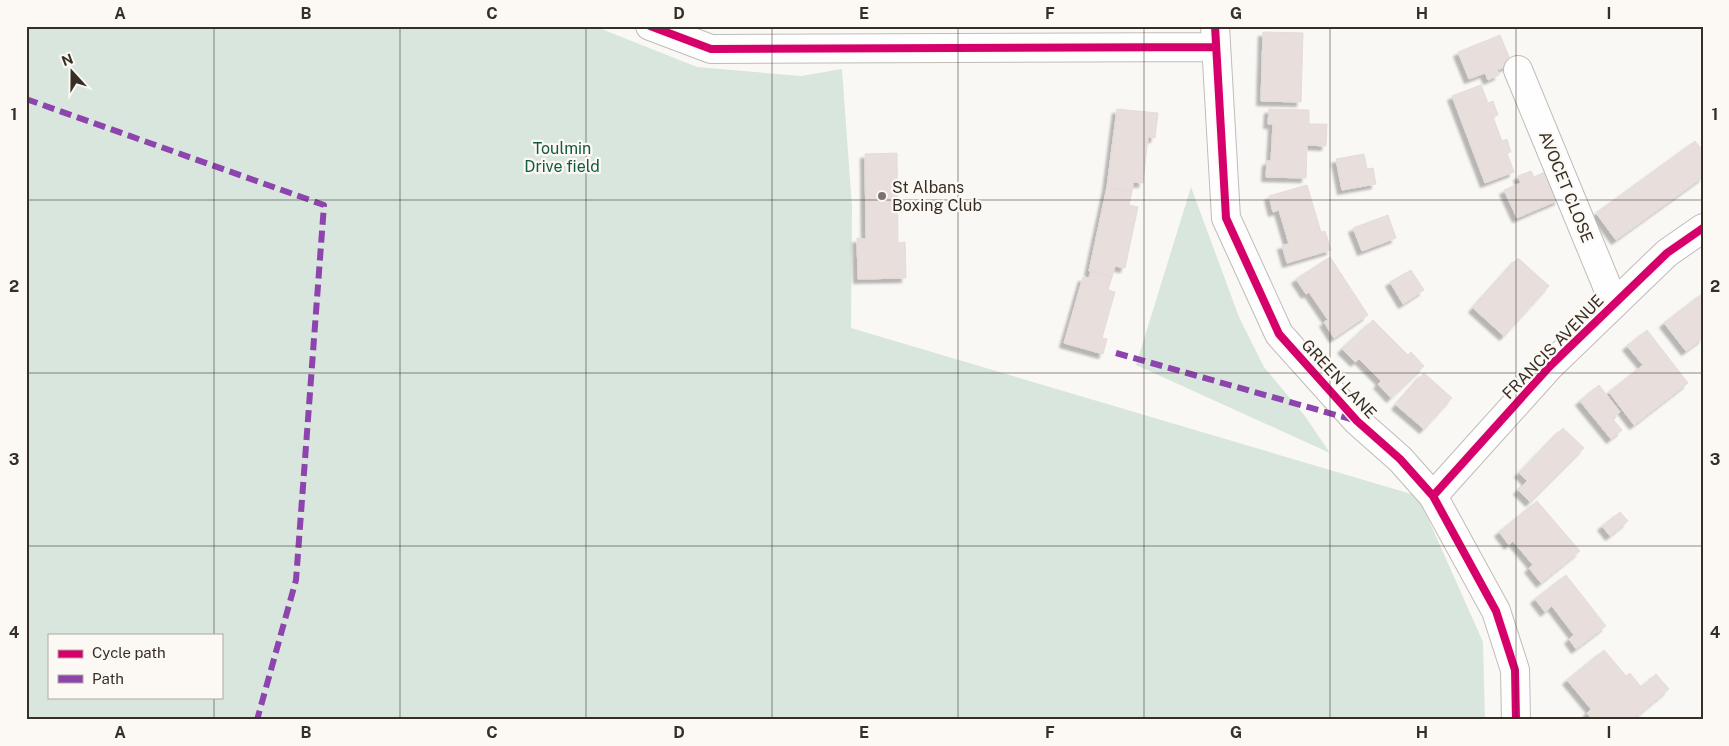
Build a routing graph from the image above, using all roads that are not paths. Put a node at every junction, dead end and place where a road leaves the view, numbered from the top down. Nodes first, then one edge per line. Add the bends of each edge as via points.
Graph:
1 (650, 26) edge
2 (1215, 37) edge
3 (712, 38) edge
4 (1518, 70) dead end
5 (1703, 228) edge
6 (1614, 304) junction
7 (1433, 496) junction
8 (1516, 720) edge

1 - 3 street
2 - 3 street
2 - 7 street, GREEN LANE via 1226,218 1279,334 1357,421 1400,459
4 - 6 street, AVOCET CLOSE
5 - 6 street, FRANCIS AVENUE via 1667,253
6 - 7 street, FRANCIS AVENUE via 1550,366
7 - 8 street, GREEN LANE via 1496,610 1515,670

